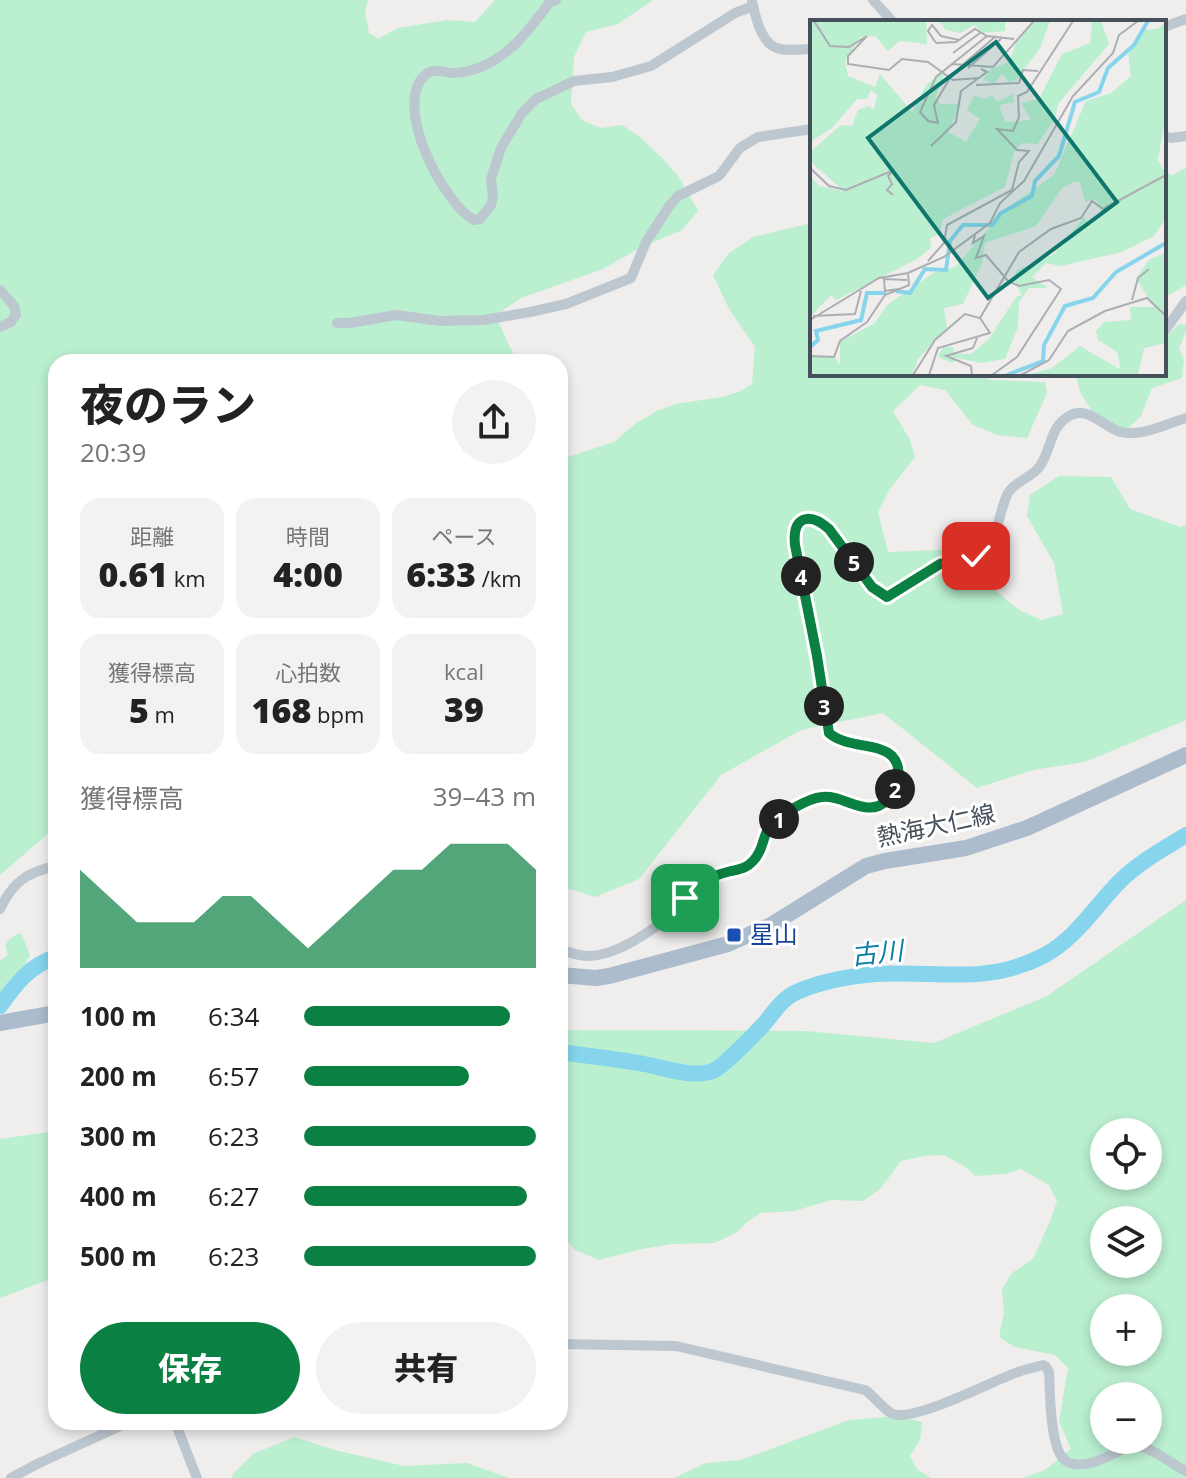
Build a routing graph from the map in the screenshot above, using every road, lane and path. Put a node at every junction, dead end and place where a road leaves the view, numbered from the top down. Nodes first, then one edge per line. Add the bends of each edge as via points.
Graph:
1 (556, 0) edge
2 (873, 0) edge
3 (752, 3) edge
4 (1186, 19) edge
5 (891, 20) edge
6 (1166, 26) edge
7 (810, 49) edge
8 (810, 129) edge
9 (1166, 136) edge
10 (1186, 136) edge
11 (0, 290) edge
12 (1186, 301) edge
13 (337, 323) dead end
14 (0, 327) edge
15 (1166, 329) edge
16 (1186, 418) edge
17 (1186, 755) edge
18 (48, 868) edge
19 (0, 909) edge
20 (568, 952) edge
21 (568, 976) edge
22 (48, 1014) edge
23 (0, 1023) edge
24 (568, 1344) edge
25 (111, 1430) edge
26 (178, 1430) edge
27 (1186, 1471) edge
28 (11, 1478) edge
29 (197, 1478) edge

1 - 3 street via 517,44 494,61 453,73 434,71 425,75 414,96 414,115 430,164 456,206 474,220 491,205 491,179 501,148 536,99 574,81 651,66
2 - 5 street
3 - 7 street via 770,45
4 - 6 street
8 - 13 street via 758,137 740,148 719,176 670,205 631,278 589,296 484,320 396,315
9 - 10 street
11 - 14 street via 16,314
12 - 15 street
16 - 20 street via 1129,434 1088,414 1071,415 1056,428 1040,468 1011,489 988,548 930,568 887,597 872,587 829,529 814,519 802,521 794,530 795,545 829,733 888,753 896,763 896,788 875,807 830,797 806,802 768,828 753,862 696,884 675,910 637,939 596,956
17 - 21 main road, 熱海大仁線 via 1016,832 966,848 866,866 771,925 728,944 609,976
18 - 19 street via 23,878
22 - 23 main road
24 - 27 street via 676,1346 865,1390 899,1416 1043,1365 1049,1372 1062,1459 1087,1464 1138,1446
25 - 28 street
26 - 29 street

